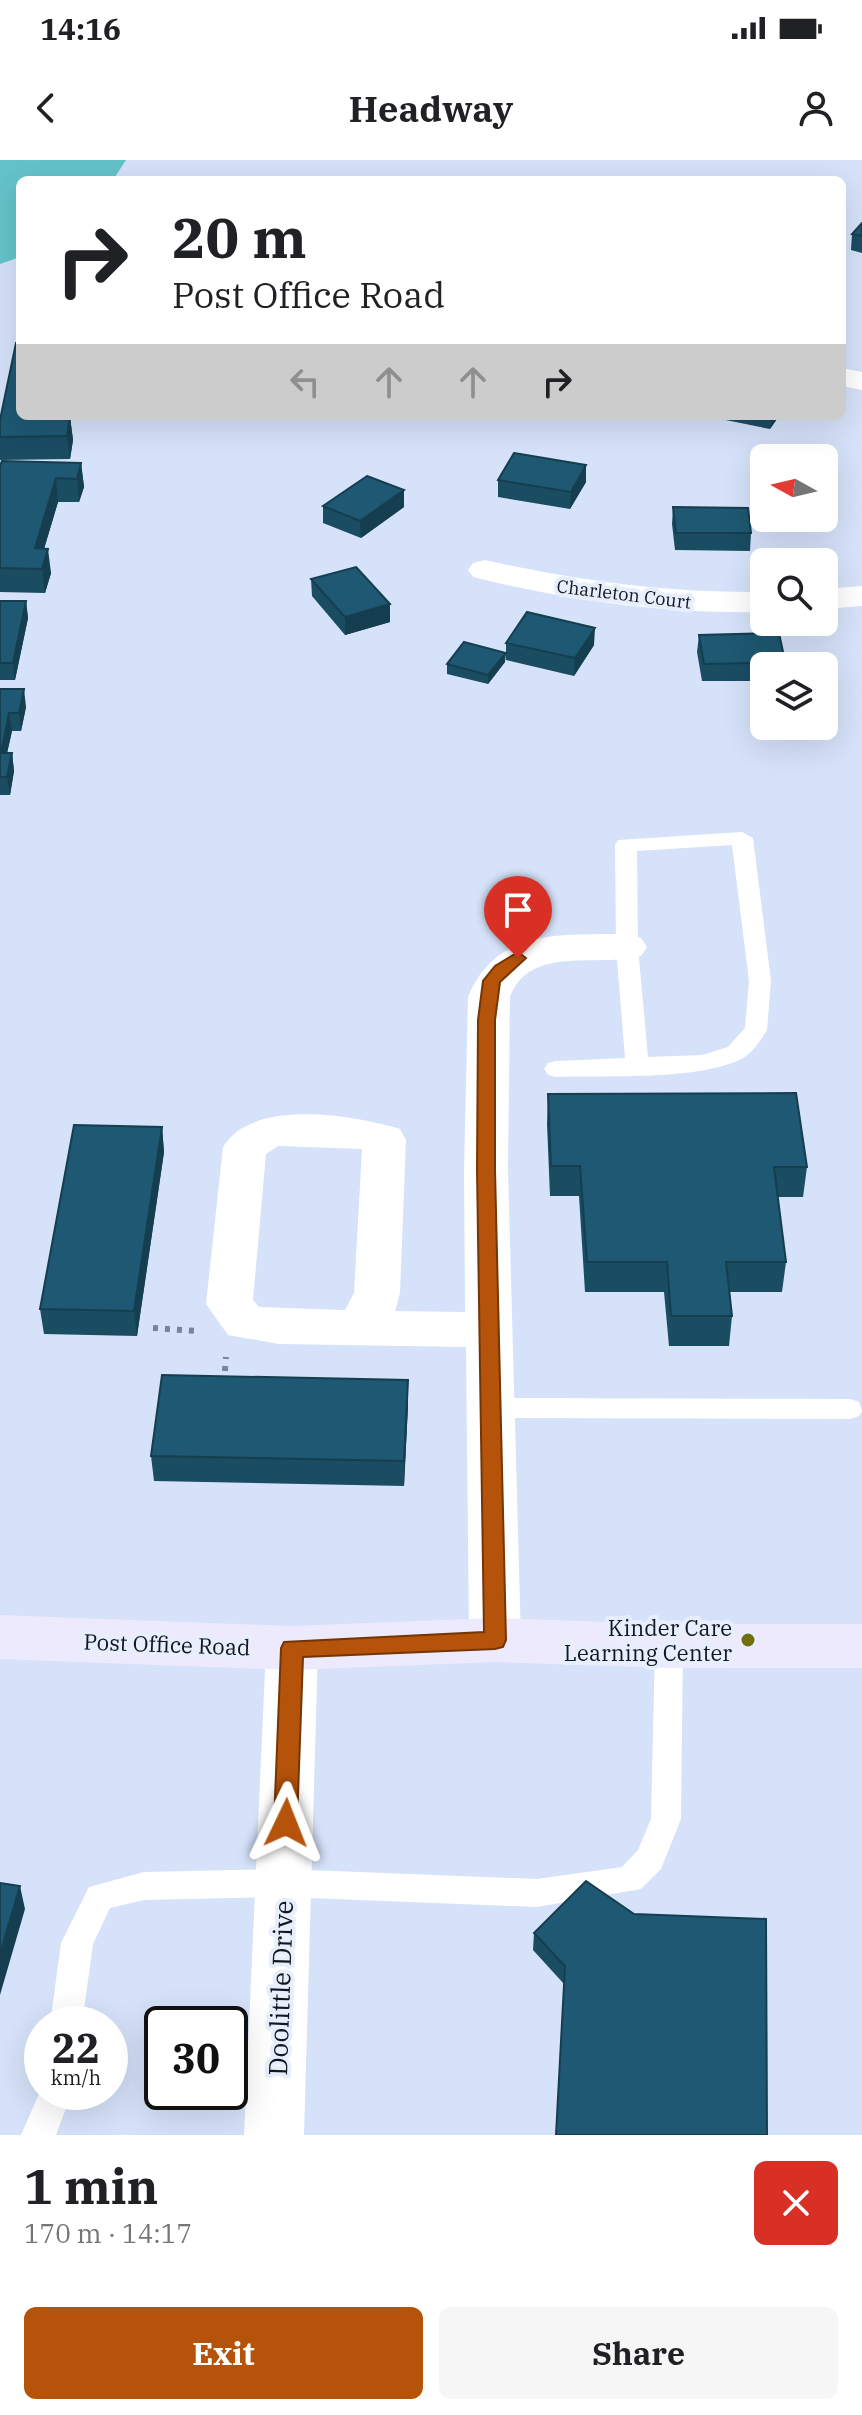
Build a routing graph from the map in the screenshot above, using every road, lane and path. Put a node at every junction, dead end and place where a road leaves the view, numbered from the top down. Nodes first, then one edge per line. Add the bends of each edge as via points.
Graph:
1 (485, 570) dead end
2 (862, 596) edge
3 (838, 598) edge
4 (750, 602) edge
5 (627, 947) junction
6 (637, 1065) junction
7 (556, 1069) dead end
8 (355, 1328) junction
9 (490, 1330) junction
10 (491, 1408) junction
11 (850, 1409) dead end
12 (0, 1637) edge
13 (495, 1640) junction
14 (669, 1646) junction
15 (862, 1646) edge
16 (292, 1648) junction
17 (284, 1883) junction
18 (68, 2006) edge
19 (51, 2110) edge
20 (38, 2135) edge
21 (274, 2135) edge

1 - 4 street, Charleton Court via 625,597
2 - 3 street
5 - 6 lane
5 - 6 lane via 626,845 742,838 760,981 756,1030 736,1052 704,1063
5 - 9 street via 546,951 518,958 492,981 486,1154
6 - 7 lane
8 - 8 street via 245,1323 229,1304 245,1147 270,1131 361,1133 384,1140 377,1293 370,1316
8 - 9 street
9 - 10 street
10 - 11 lane
10 - 13 street
12 - 16 street, Post Office Road
13 - 14 street, Post Office Road
13 - 16 street, Post Office Road
14 - 15 street, Post Office Road
14 - 17 lane via 666,1819 650,1859 630,1879 537,1893
16 - 17 street, Doolittle Drive
17 - 18 lane via 144,1886 100,1897 77,1943
17 - 21 street, Doolittle Drive
19 - 20 lane

